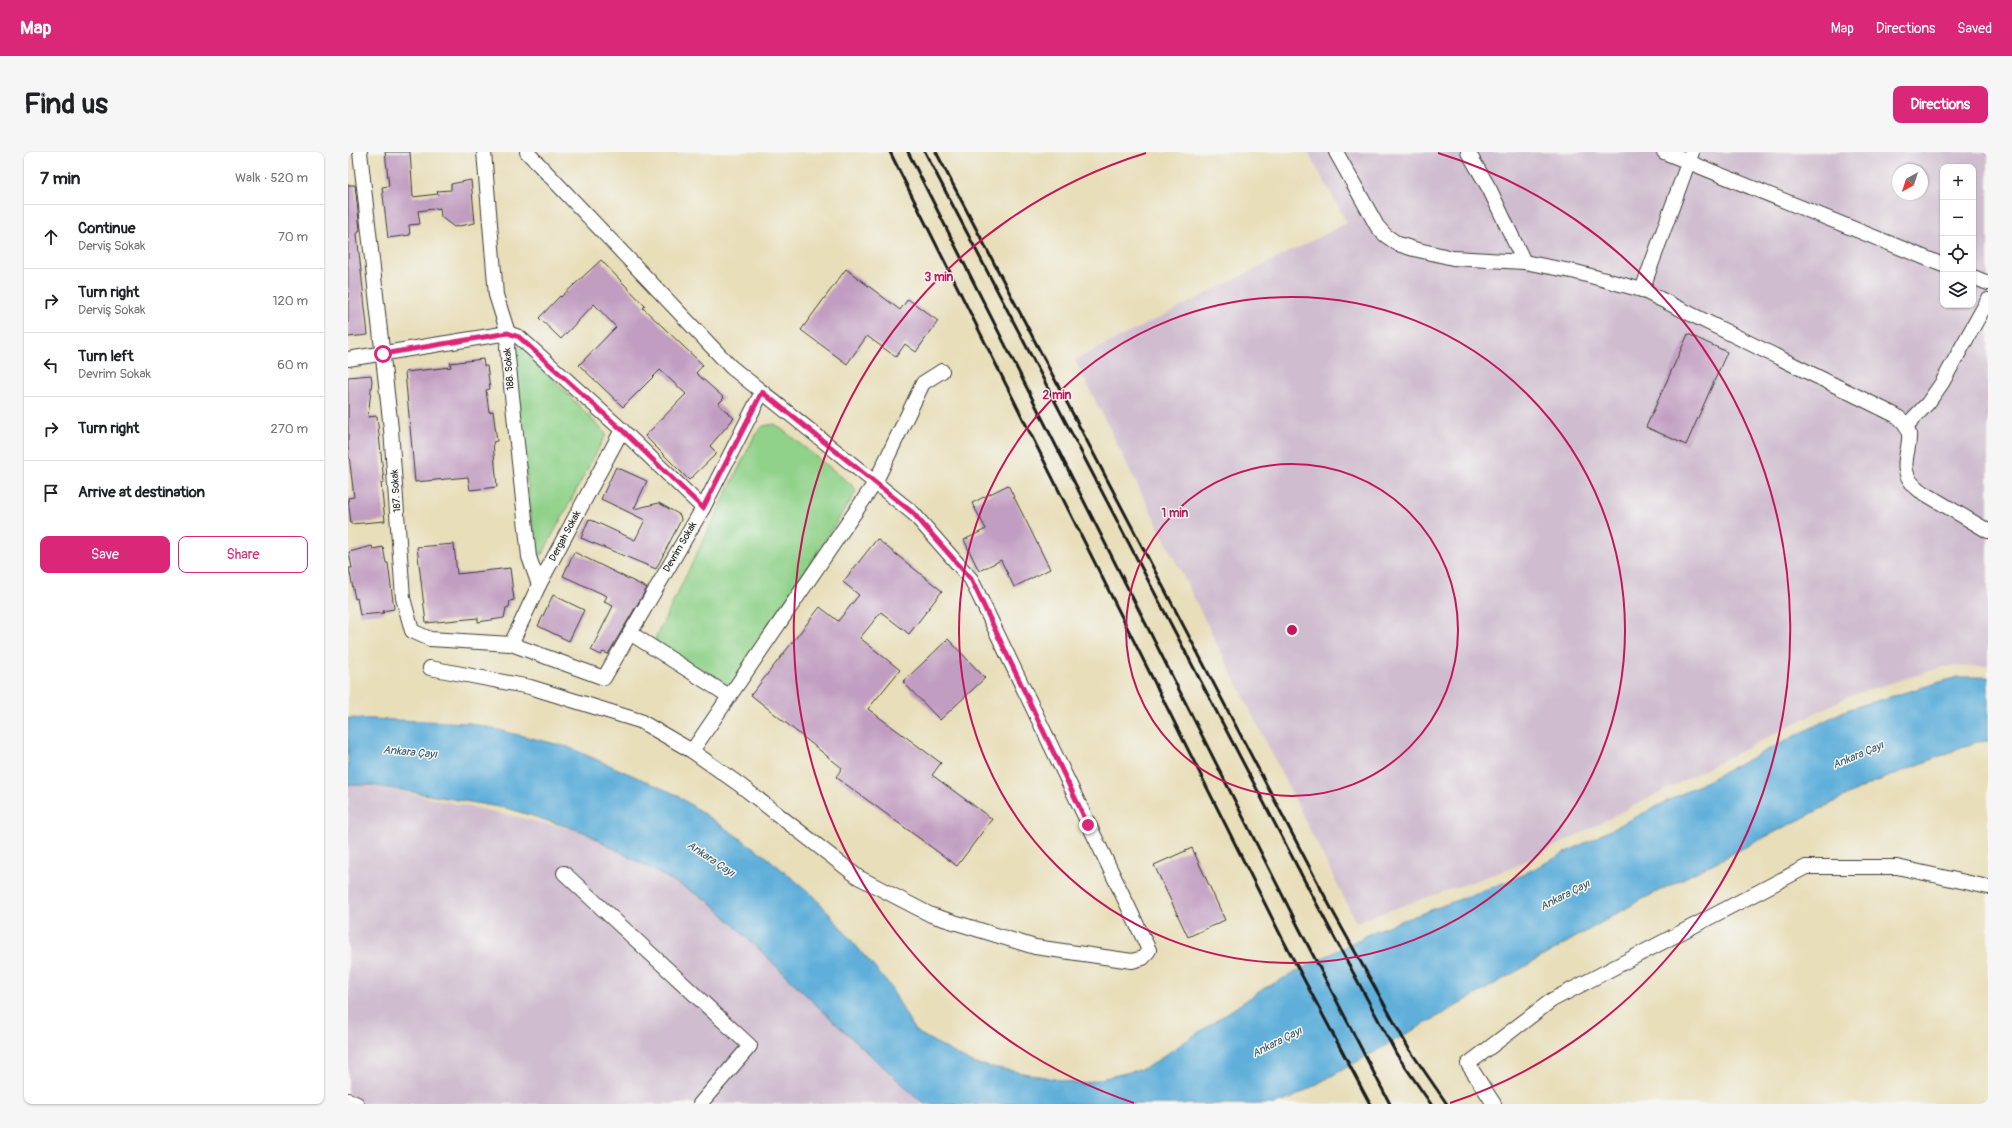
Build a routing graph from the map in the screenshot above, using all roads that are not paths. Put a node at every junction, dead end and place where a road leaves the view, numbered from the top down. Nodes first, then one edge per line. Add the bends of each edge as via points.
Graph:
1 (360, 152) edge
2 (484, 152) edge
3 (527, 152) edge
4 (1336, 152) edge
5 (1468, 152) edge
6 (1664, 152) edge
7 (1690, 157) edge
8 (1524, 262) junction
9 (1940, 264) edge
10 (1976, 278) edge
11 (1988, 283) edge
12 (1642, 290) junction
13 (1988, 300) edge
14 (508, 333) junction
15 (383, 354) junction
16 (348, 359) edge
17 (942, 370) dead end
18 (762, 392) junction
19 (1907, 425) junction
20 (622, 430) junction
21 (875, 483) junction
22 (703, 508) junction
23 (1988, 532) edge
24 (539, 585) junction
25 (630, 633) junction
26 (511, 644) junction
27 (430, 668) dead end
28 (604, 678) joint
29 (729, 696) junction
30 (692, 751) junction
31 (564, 873) dead end
32 (1988, 887) edge
33 (348, 1100) edge
34 (358, 1104) edge
35 (700, 1104) edge
36 (1494, 1104) edge

1 - 15 street, 187. Sokak
2 - 14 street, 188. Sokak via 496,296
3 - 18 street via 731,367
4 - 8 street via 1377,226 1398,244 1453,258
5 - 8 street via 1490,190
6 - 7 street
7 - 9 street
7 - 12 street
8 - 12 street via 1576,272
10 - 11 street
12 - 19 street via 1895,416
13 - 19 street via 1942,383 1928,403
14 - 15 street
14 - 20 street via 519,337
14 - 24 street, 188. Sokak via 507,348 529,557
15 - 16 street
15 - 26 street, 187. Sokak via 403,598 412,631 430,639
17 - 21 street via 923,383
18 - 21 street
18 - 22 street, Devrim Sokak
19 - 23 street via 1910,432 1904,466 1909,481 1918,490
20 - 22 street
20 - 24 street, Dergah Sokak
21 - 29 street
21 - 30 street via 913,513 971,579 1149,950 1143,958 1132,961 1035,947 931,915 858,877
22 - 25 street, Devrim Sokak
24 - 26 street, Dergah Sokak
25 - 28 street, Devrim Sokak
25 - 29 street
26 - 28 street, 187. Sokak
27 - 30 street via 530,688 640,721
29 - 30 street
31 - 35 street via 750,1046
32 - 36 street via 1897,868 1806,867 1546,1004 1468,1064
33 - 34 street

